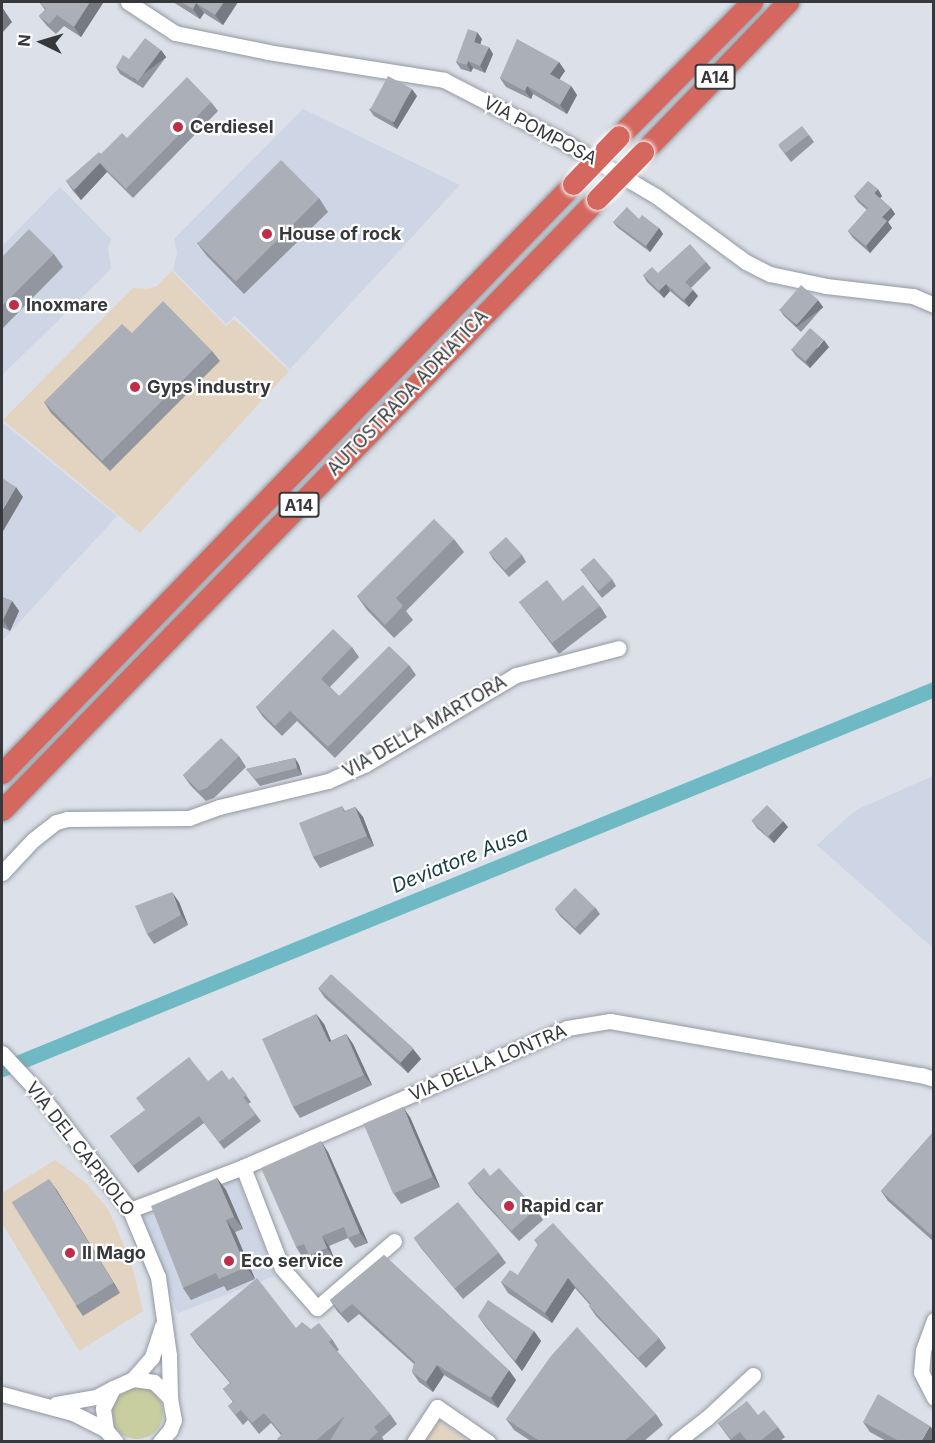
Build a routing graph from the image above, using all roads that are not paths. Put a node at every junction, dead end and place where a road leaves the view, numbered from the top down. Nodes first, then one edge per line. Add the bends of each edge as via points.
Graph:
1 (128, 2) edge
2 (752, 2) edge
3 (788, 2) edge
4 (933, 305) edge
5 (619, 648) dead end
6 (2, 773) edge
7 (2, 810) edge
8 (2, 873) edge
9 (2, 1053) edge
10 (933, 1079) edge
11 (243, 1167) junction
12 (130, 1210) junction
13 (394, 1241) dead end
14 (933, 1320) edge
15 (163, 1322) junction
16 (753, 1375) dead end
17 (133, 1378) junction
18 (113, 1388) junction
19 (2, 1395) edge
20 (170, 1398) junction
21 (933, 1398) edge
22 (47, 1405) junction
23 (174, 1420) junction
24 (111, 1436) edge
25 (160, 1442) edge
26 (179, 1442) edge
27 (414, 1442) edge
28 (488, 1442) edge
29 (676, 1442) edge

1 - 4 street, VIA POMPOSA via 175,33 444,80 566,143 656,196 746,262 770,274 913,297
2 - 6 highway, AUTOSTRADA ADRIATICA / A14, bridge
3 - 7 highway, AUTOSTRADA ADRIATICA / A14, bridge
5 - 8 street, VIA DELLA MARTORA via 516,675 366,764 328,781 219,807 189,819 56,822
9 - 12 street, VIA DEL CAPRIOLO
10 - 11 street, VIA DELLA LONTRA via 610,1022 567,1028
11 - 12 street, VIA DELLA LONTRA
11 - 13 street via 282,1268 317,1308
12 - 15 street, VIA DEL CAPRIOLO via 158,1277
14 - 21 street via 921,1372
15 - 17 street, VIA DEL CAPRIOLO via 152,1358
15 - 20 street, VIA DEL CAPRIOLO via 169,1354
16 - 29 street
17 - 18 street
17 - 20 street via 154,1382
18 - 22 street via 96,1397
18 - 24 street via 103,1408
19 - 22 street
20 - 23 street, VIA DEL CAPRIOLO
22 - 24 street via 92,1420
23 - 25 street
23 - 26 street, VIA DEL CAPRIOLO
27 - 28 street via 437,1407

